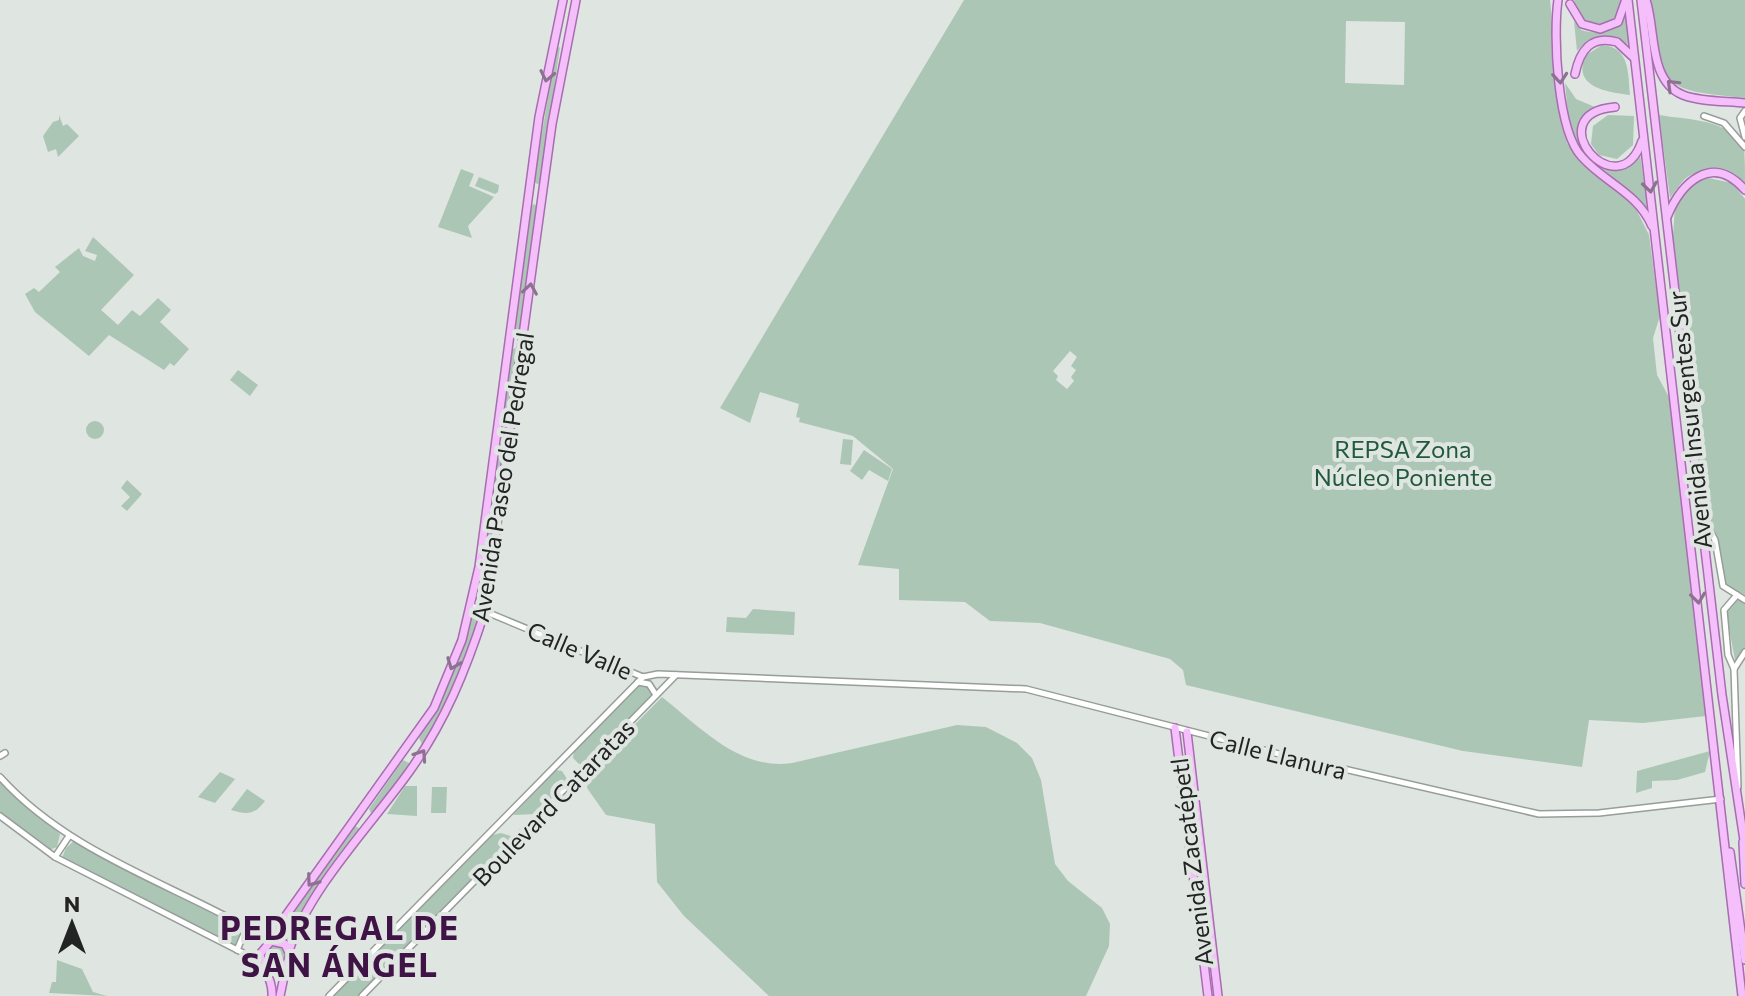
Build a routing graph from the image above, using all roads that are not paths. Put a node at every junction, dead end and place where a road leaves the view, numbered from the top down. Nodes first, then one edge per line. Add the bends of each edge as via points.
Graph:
1 (563, 0) edge
2 (576, 0) edge
3 (1558, 0) edge
4 (1627, 0) edge
5 (1643, 0) edge
6 (1570, 4) dead end
7 (1636, 67) junction
8 (1575, 74) dead end
9 (1745, 103) edge
10 (1615, 107) dead end
11 (1745, 111) edge
12 (1704, 116) dead end
13 (1743, 124) edge
14 (1643, 135) junction
15 (1745, 137) edge
16 (1745, 147) edge
17 (1745, 190) edge
18 (1666, 219) junction
19 (1657, 239) junction
20 (1699, 511) junction
21 (479, 567) junction
22 (492, 569) junction
23 (1737, 595) junction
24 (1745, 600) edge
25 (472, 606) junction
26 (485, 611) junction
27 (1745, 652) edge
28 (1734, 669) junction
29 (676, 675) junction
30 (641, 679) junction
31 (656, 696) junction
32 (1175, 728) junction
33 (1187, 732) junction
34 (1178, 753) junction
35 (1189, 753) junction
36 (0, 777) edge
37 (1737, 798) junction
38 (1722, 799) junction
39 (0, 816) edge
40 (1197, 820) junction
41 (1187, 821) junction
42 (69, 836) junction
43 (1727, 838) junction
44 (1744, 843) edge
45 (55, 857) junction
46 (1745, 884) edge
47 (282, 921) junction
48 (250, 928) junction
49 (272, 941) junction
50 (237, 950) junction
51 (289, 951) junction
52 (1745, 960) edge
53 (264, 965) junction
54 (286, 966) junction
55 (271, 993) edge
56 (280, 996) edge
57 (329, 996) edge
58 (362, 996) edge
59 (1208, 996) edge
60 (1218, 996) edge
61 (1742, 996) edge

1 -> 21 main road, Avenida Paseo del Pedregal via 539,117
22 -> 2 main road, Avenida Paseo del Pedregal via 551,132
3 -> 19 main road via 1562,91 1572,142 1585,161 1637,201
4 - 6 main road via 1618,22 1603,29 1585,26
4 - 7 main road, Avenida Insurgentes Sur
9 -> 5 main road via 1688,96 1668,84 1659,68
5 - 18 main road, Avenida Insurgentes Sur
7 - 8 main road via 1623,45 1600,40 1582,51
7 - 14 main road, Avenida Insurgentes Sur
10 - 14 main road via 1596,111 1585,121 1582,138 1589,155 1606,165 1621,164 1638,151
11 - 13 street
12 - 16 street via 1724,123
13 - 15 street
14 -> 19 main road, Avenida Insurgentes Sur
17 - 18 main road via 1726,176 1699,176 1679,192
18 - 20 main road, Avenida Insurgentes Sur
19 -> 38 main road, Avenida Insurgentes Sur
20 - 23 street via 1712,530 1723,586
20 - 37 main road, Avenida Insurgentes Sur
21 - 22 main road
21 - 25 main road, Avenida Paseo del Pedregal
22 - 26 main road, Avenida Paseo del Pedregal
23 - 24 street
23 - 28 street via 1724,610
25 - 26 street, Calle Valle
25 -> 47 main road, Avenida Paseo del Pedregal via 434,708
26 - 30 street, Calle Valle
51 -> 26 main road, Avenida Paseo del Pedregal via 303,916 446,714
27 - 28 street
28 - 37 street
29 - 30 street, Calle Llanura
29 - 31 street, Boulevard Cataratas
29 - 32 street, Calle Llanura via 1026,689
30 - 31 street via 652,685
30 - 57 street, Boulevard Cataratas
31 - 58 street, Boulevard Cataratas
32 - 33 street, Calle Llanura
32 - 34 main road, Avenida Zacatépetl
33 - 35 main road, Avenida Zacatépetl
33 - 38 street, Calle Llanura via 1539,814
34 - 35 main road
34 - 41 main road, Avenida Zacatépetl
35 - 40 main road, Avenida Zacatépetl
36 - 42 street
37 - 44 main road, Avenida Insurgentes Sur
38 - 43 main road, Avenida Insurgentes Sur
39 - 45 street
40 - 41 main road
40 - 60 main road, Avenida Zacatépetl
41 - 59 main road, Avenida Zacatépetl
42 - 45 street
42 - 48 street
43 - 52 main road, Avenida Insurgentes Sur
43 - 61 main road, Avenida Insurgentes Sur
44 - 46 main road, Avenida Insurgentes Sur
45 - 50 street
47 - 48 main road
47 - 49 main road, Avenida Paseo del Pedregal
48 - 49 street
48 - 50 street
49 - 51 main road via 282,942
49 - 53 main road via 261,949
50 - 53 street
51 - 54 main road
53 - 54 main road via 276,971
53 - 55 main road
54 - 56 main road

